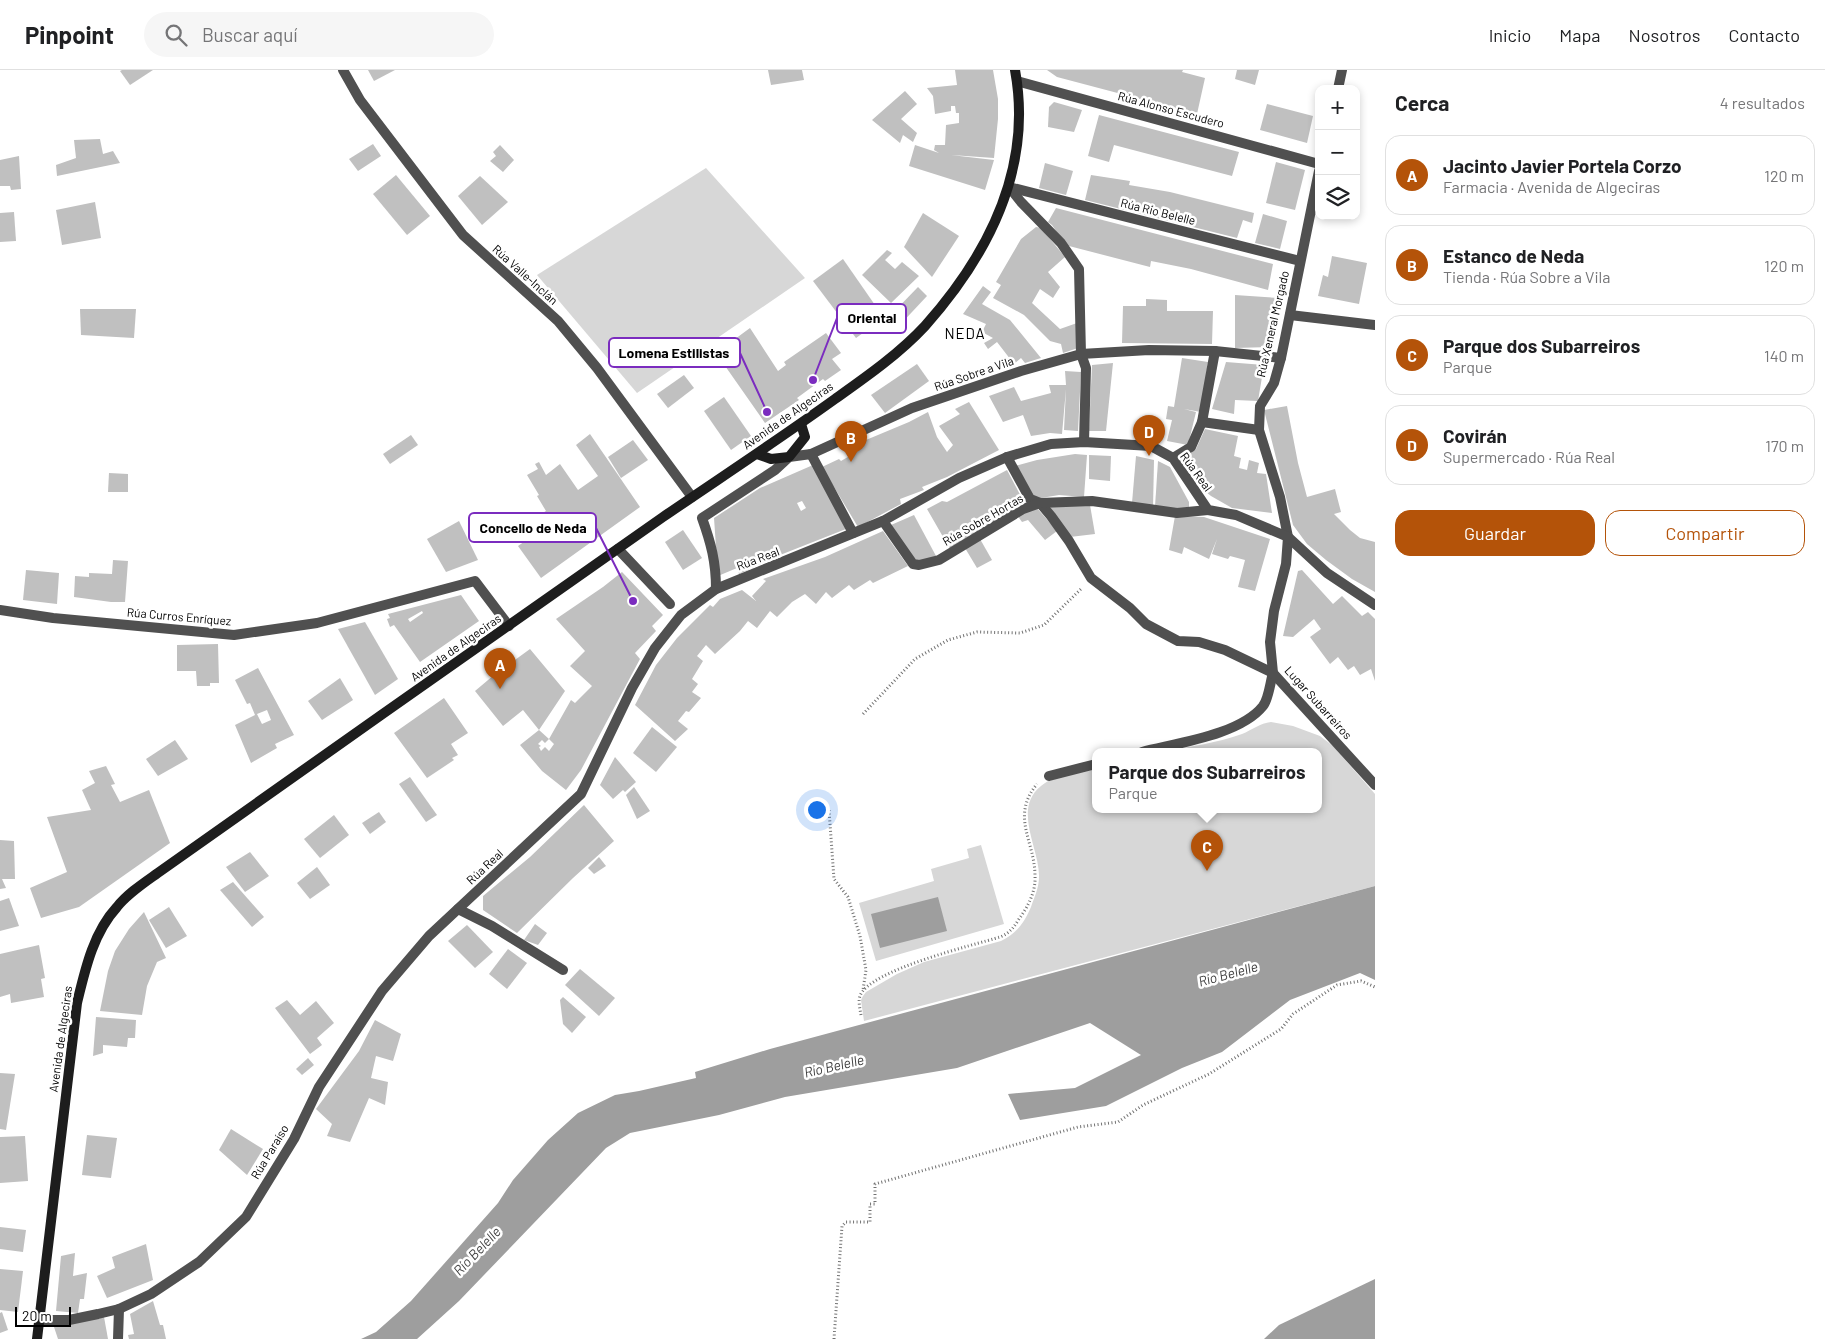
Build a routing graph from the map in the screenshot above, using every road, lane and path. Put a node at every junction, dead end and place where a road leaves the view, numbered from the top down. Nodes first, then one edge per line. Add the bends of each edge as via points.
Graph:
1 (343, 70) edge
2 (1014, 70) edge
3 (1342, 70) edge
4 (1017, 81) junction
5 (1339, 85) edge
6 (1315, 163) edge
7 (1318, 175) edge
8 (1009, 187) junction
9 (1300, 261) junction
10 (1290, 315) junction
11 (1375, 325) edge
12 (1215, 351) junction
13 (1081, 354) junction
14 (1281, 358) junction
15 (1202, 422) junction
16 (801, 424) junction
17 (1259, 430) junction
18 (778, 439) junction
19 (1084, 442) junction
20 (757, 454) junction
21 (811, 454) junction
22 (789, 457) junction
23 (1007, 457) junction
24 (1172, 458) junction
25 (692, 497) junction
26 (1040, 503) junction
27 (1208, 510) junction
28 (883, 522) junction
29 (854, 533) junction
30 (1288, 537) junction
31 (618, 549) junction
32 (1091, 578) junction
33 (716, 589) junction
34 (670, 604) dead end
35 (1375, 605) edge
36 (0, 610) edge
37 (509, 626) junction
38 (1273, 674) junction
39 (863, 714) dead end
40 (1158, 748) edge
41 (1092, 765) edge
42 (1049, 776) joint
43 (1375, 785) edge
44 (829, 810) dead end
45 (458, 909) junction
46 (563, 970) dead end
47 (1375, 987) edge
48 (863, 991) junction
49 (861, 1015) dead end
50 (119, 1309) junction
51 (39, 1320) junction
52 (37, 1339) edge
53 (118, 1339) edge
54 (834, 1339) edge

1 - 25 street, Rúa Valle-Inclán via 360,100 463,235 558,321 597,368
2 - 4 main road, Avenida de Algeciras
3 - 5 street
4 - 6 street, Rúa Alonso Escudero
4 - 8 main road, Avenida de Algeciras via 1019,128
7 - 9 street, Rúa Xeneral Morgado
8 - 9 street, Rúa Rio Belelle
8 - 13 street via 1061,243 1078,269
8 - 16 main road, Avenida de Algeciras via 996,223 975,260 924,327 896,354
9 - 10 street, Rúa Xeneral Morgado
10 - 11 street
10 - 14 street, Rúa Xeneral Morgado
12 - 13 street, Rúa Sobre a Vila
12 - 14 street, Rúa Sobre a Vila
12 - 15 street
13 - 19 street via 1086,368
13 - 21 street, Rúa Sobre a Vila via 912,408
14 - 17 street, Rúa Xeneral Morgado via 1274,383 1260,406
15 - 17 street
15 - 24 street via 1191,447
16 - 18 main road, Avenida de Algeciras
16 - 22 main road via 805,437
17 - 30 street, Rúa Xeneral Morgado via 1280,497
18 - 20 main road, Avenida de Algeciras
18 - 22 main road
19 - 23 street, Rúa Real via 1050,444
19 - 24 street, Rúa Real via 1151,446
20 - 22 main road via 771,459
20 - 25 main road, Avenida de Algeciras
21 - 22 street, Rúa Sobre a Vila
21 - 29 street
22 - 33 street via 775,470 702,518 712,545
23 - 26 street via 1030,499
23 - 28 street, Rúa Real via 959,478
24 - 27 street, Rúa Real
25 - 31 main road, Avenida de Algeciras
26 - 27 street, Rúa Sobre Hortas via 1092,501 1178,513
26 - 28 street, Rúa Sobre Hortas via 1023,509 939,560 919,565 913,564
26 - 32 street via 1069,541
27 - 30 street, Rúa Real via 1236,516
28 - 29 street, Rúa Real
29 - 33 street, Rúa Real
30 - 35 street via 1327,573
30 - 38 street, Lugar Subarreiros via 1286,564 1270,642
31 - 34 street
31 - 37 main road, Avenida de Algeciras
32 - 38 street via 1160,633 1178,641 1199,642 1225,650
32 - 39 path via 1044,625 1020,633 977,632 948,640 915,659
33 - 45 street, Rúa Real via 680,616 655,648 632,688 582,794
36 - 37 street, Rúa Curros Enríquez via 234,635 317,623 475,581
37 - 51 main road, Avenida de Algeciras via 162,870 116,907 103,926 91,951 77,1004
38 - 40 street via 1264,705 1244,723 1230,730
38 - 43 street, Lugar Subarreiros
41 - 42 street
42 - 48 path via 1038,782 1027,798 1026,828 1036,876 1027,905 1011,931 920,960 874,982
44 - 48 path via 834,879 848,897 860,936 866,970
45 - 46 street
45 - 50 street, Rúa Paraíso via 429,936 382,991 319,1086 294,1139 246,1217 199,1262 151,1294
47 - 54 path via 1361,981 1337,985 1293,1014 1273,1034 1209,1074 1143,1105 1118,1122 1078,1128 875,1184 875,1204 870,1204 870,1222 846,1222 841,1228
48 - 49 path via 859,998
50 - 51 street, Rúa Paraíso via 68,1320
50 - 53 street
51 - 52 main road, Avenida de Algeciras

